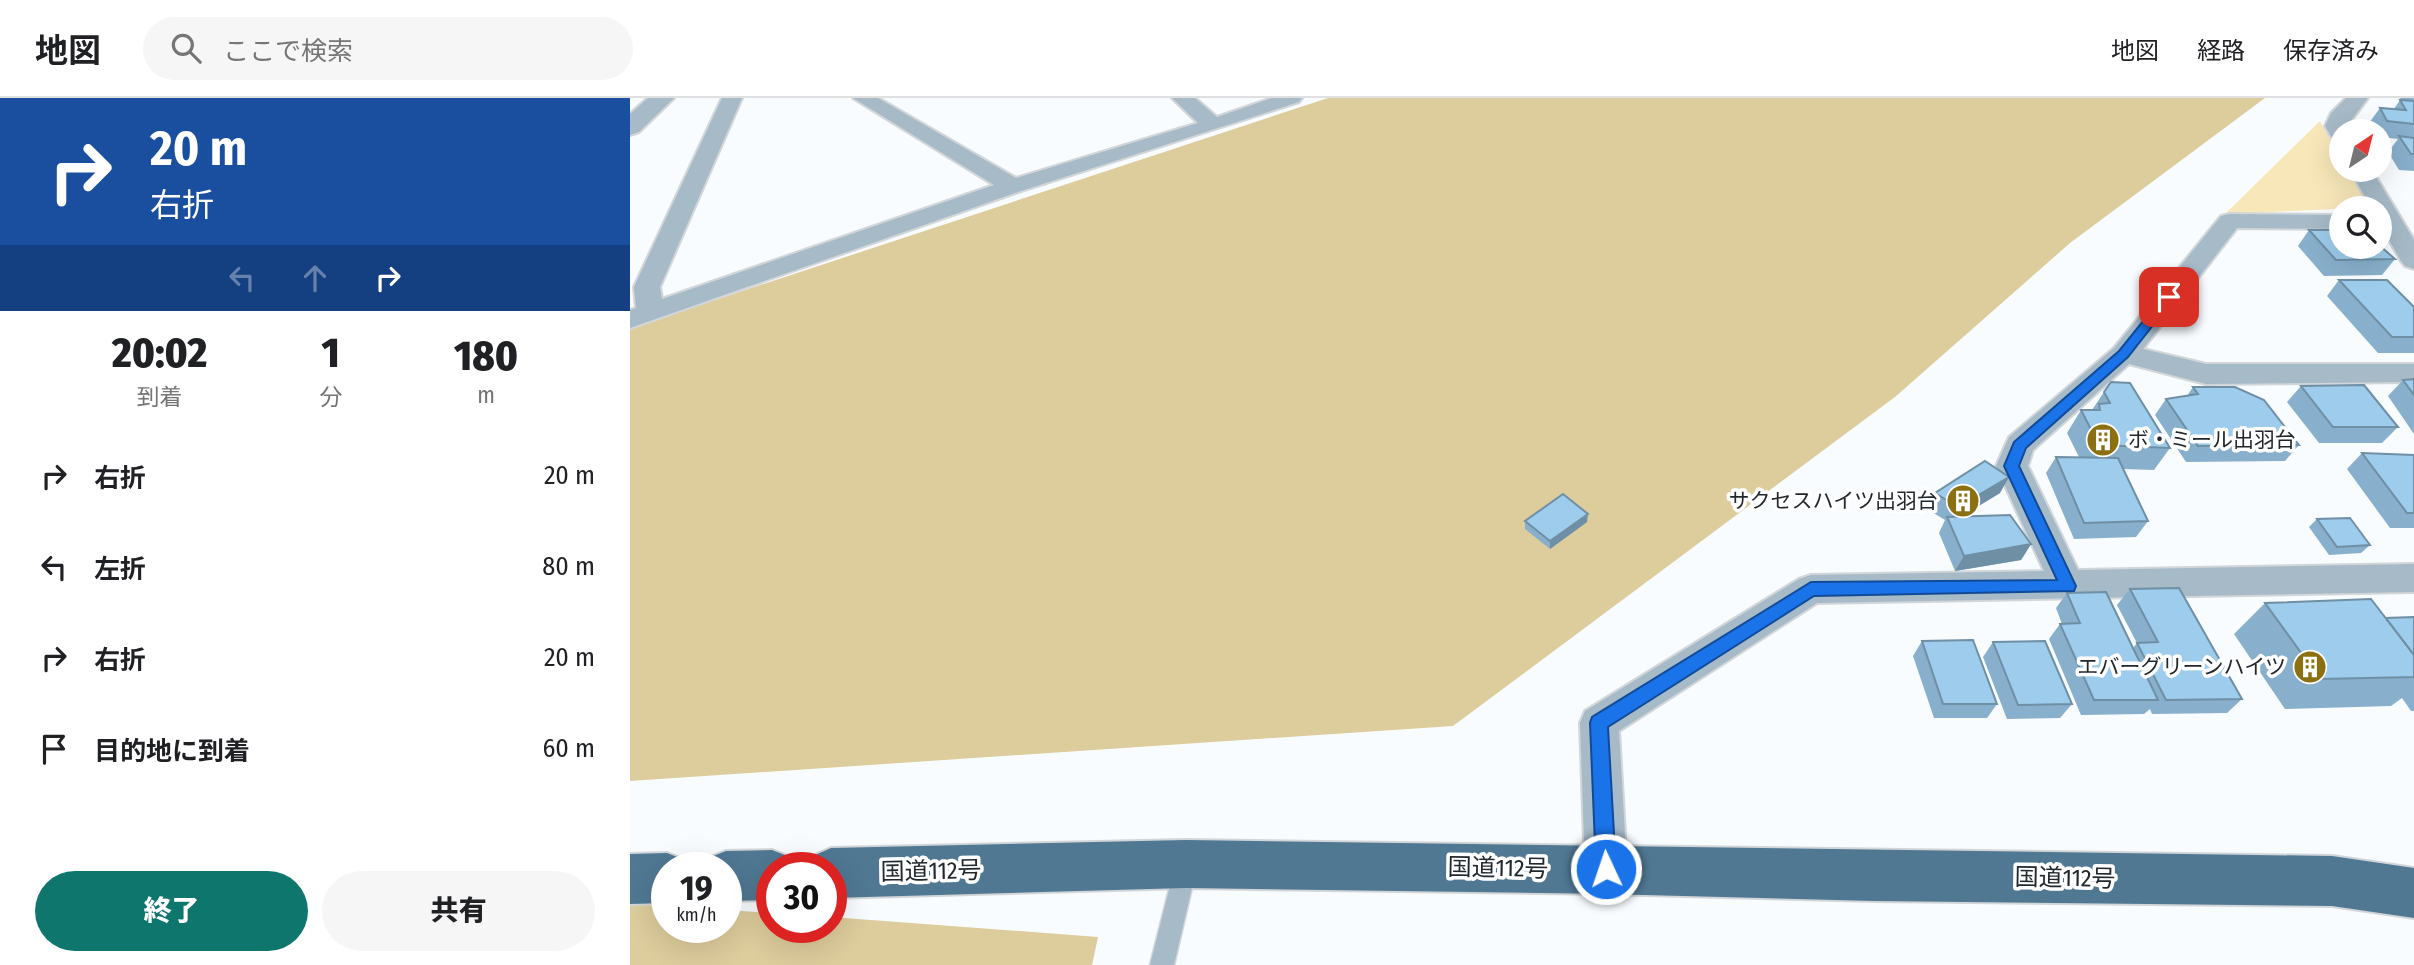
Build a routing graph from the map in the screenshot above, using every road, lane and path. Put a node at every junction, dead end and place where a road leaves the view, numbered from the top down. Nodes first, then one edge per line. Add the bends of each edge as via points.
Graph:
1 (662, 98) edge
2 (732, 98) edge
3 (863, 98) edge
4 (1182, 98) edge
5 (1292, 98) edge
6 (2358, 98) edge
7 (2339, 119) edge
8 (1214, 125) junction
9 (630, 127) edge
10 (1013, 186) junction
11 (2329, 222) edge
12 (2392, 230) edge
13 (2414, 261) edge
14 (640, 316) edge
15 (2124, 354) junction
16 (2414, 373) edge
17 (2414, 578) edge
18 (2068, 586) junction
19 (1186, 864) junction
20 (2414, 867) edge
21 (1606, 869) junction
22 (847, 873) edge
23 (630, 878) edge
24 (651, 878) edge
25 (2332, 881) junction
26 (2414, 893) edge
27 (1162, 965) edge

1 - 9 street
2 - 14 street via 647,287
3 - 10 street
4 - 8 street
5 - 8 street
6 - 7 street
8 - 10 street
10 - 14 street
11 - 15 street via 2230,221
12 - 13 street
15 - 16 street via 2206,374
15 - 18 street via 2020,445 2012,466
17 - 18 street
18 - 21 street via 1811,589 1599,723
19 - 21 highway, 国道112号
19 - 22 highway, 国道112号
19 - 27 lane
20 - 25 highway, 国道112号
21 - 25 highway, 国道112号
23 - 24 highway
25 - 26 highway, 国道112号

